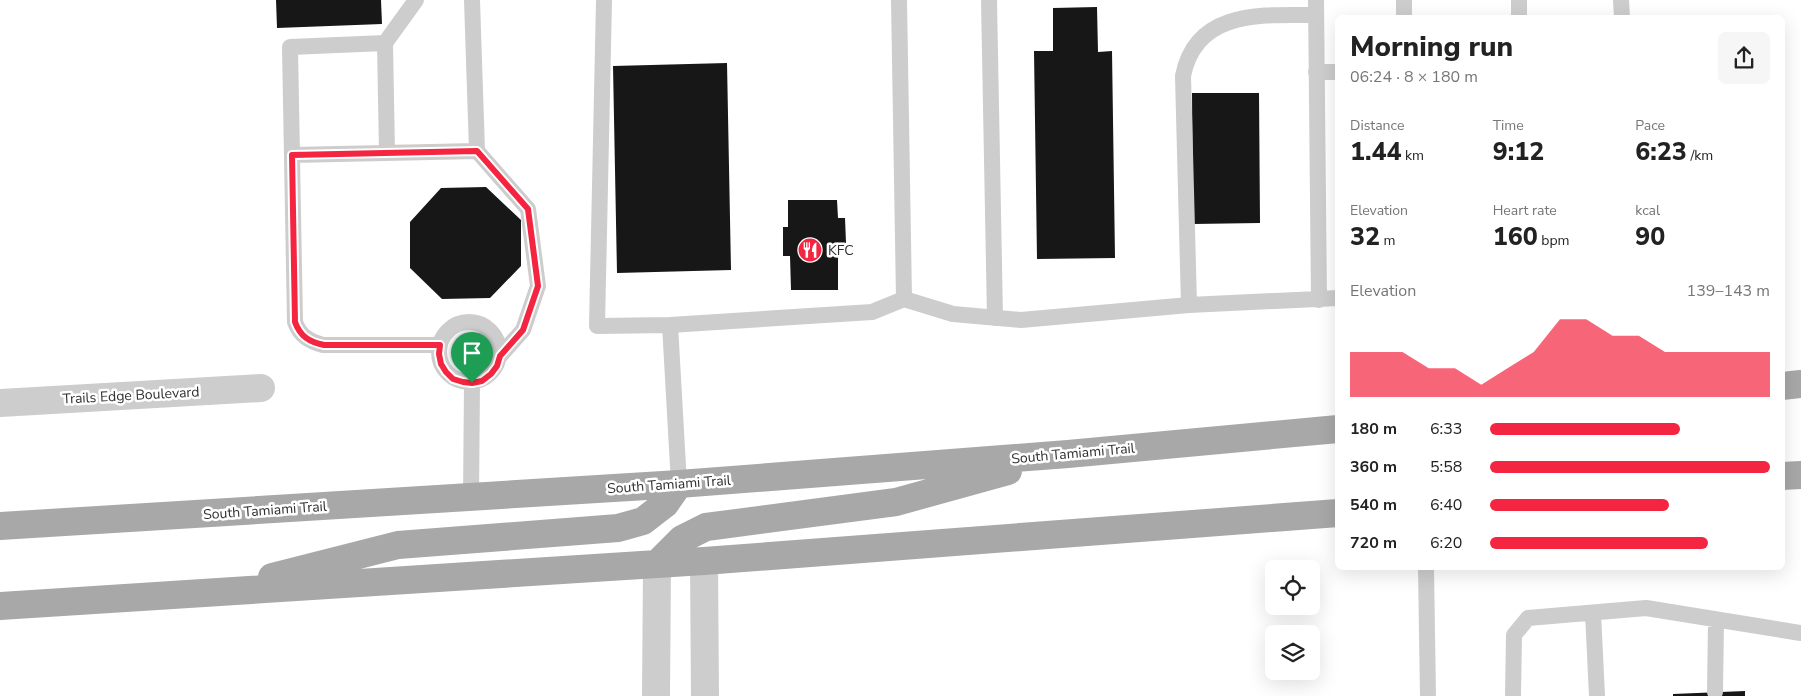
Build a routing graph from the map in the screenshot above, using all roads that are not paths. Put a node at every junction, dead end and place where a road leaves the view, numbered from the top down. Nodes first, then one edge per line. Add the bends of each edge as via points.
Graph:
1 (416, 0) edge
2 (472, 0) edge
3 (604, 0) edge
4 (899, 0) edge
5 (989, 0) edge
6 (1404, 0) edge
7 (1519, 0) edge
8 (1621, 0) edge
9 (1316, 7) edge
10 (1404, 15) edge
11 (1519, 15) edge
12 (1622, 15) edge
13 (385, 43) junction
14 (1316, 72) junction
15 (1335, 72) edge
16 (477, 151) junction
17 (387, 153) junction
18 (292, 155) junction
19 (1335, 298) edge
20 (904, 299) junction
21 (1319, 300) junction
22 (1189, 305) junction
23 (995, 318) junction
24 (670, 325) junction
25 (440, 345) junction
26 (500, 356) junction
27 (472, 383) junction
28 (1801, 384) edge
29 (1785, 386) edge
30 (261, 388) dead end
31 (0, 403) edge
32 (1335, 429) edge
33 (1068, 454) junction
34 (1801, 475) edge
35 (1785, 476) edge
36 (679, 484) junction
37 (471, 497) junction
38 (1335, 513) edge
39 (0, 526) edge
40 (704, 561) junction
41 (656, 564) junction
42 (1426, 570) edge
43 (205, 593) junction
44 (0, 606) edge
45 (1593, 613) junction
46 (1716, 620) junction
47 (1801, 632) edge
48 (1715, 692) dead end
49 (656, 696) edge
50 (705, 696) edge
51 (1428, 696) edge
52 (1513, 696) edge
53 (1597, 696) edge

1 - 13 lane
2 - 16 lane
3 - 24 lane via 597,326
4 - 20 lane
5 - 23 lane
6 - 10 lane
7 - 11 lane
8 - 12 lane
9 - 14 lane
9 - 22 lane via 1231,21 1203,37 1188,59 1183,76
13 - 17 lane
13 - 18 lane via 290,48
14 - 15 lane
14 - 21 lane
16 - 17 lane
16 - 26 lane via 528,209 538,286 523,330
17 - 18 lane
18 - 25 lane via 295,322 298,332 311,342 324,345
19 - 21 lane
20 - 23 lane via 952,314
20 - 24 lane via 872,312
21 - 22 lane
22 - 23 lane via 1021,320
24 - 36 lane
25 - 26 lane via 450,328 468,321 488,328 499,345
25 - 27 lane via 441,364 446,372 453,379
26 - 27 lane via 491,374
27 - 37 lane
28 - 29 main road
30 - 31 street, Trails Edge Boulevard
32 - 33 main road, South Tamiami Trail
33 - 36 main road, South Tamiami Trail
33 - 41 main road via 896,502 706,527 682,539
34 - 35 main road
36 - 37 main road, South Tamiami Trail
36 - 43 main road via 665,504 643,521 618,528 398,545
37 - 39 main road, South Tamiami Trail
38 - 40 main road
40 - 41 main road
40 - 50 street
41 - 43 main road
41 - 49 street
42 - 51 lane
43 - 44 main road
45 - 46 lane via 1646,608
45 - 52 lane via 1528,618 1514,635
45 - 53 lane
46 - 47 lane
46 - 48 lane

